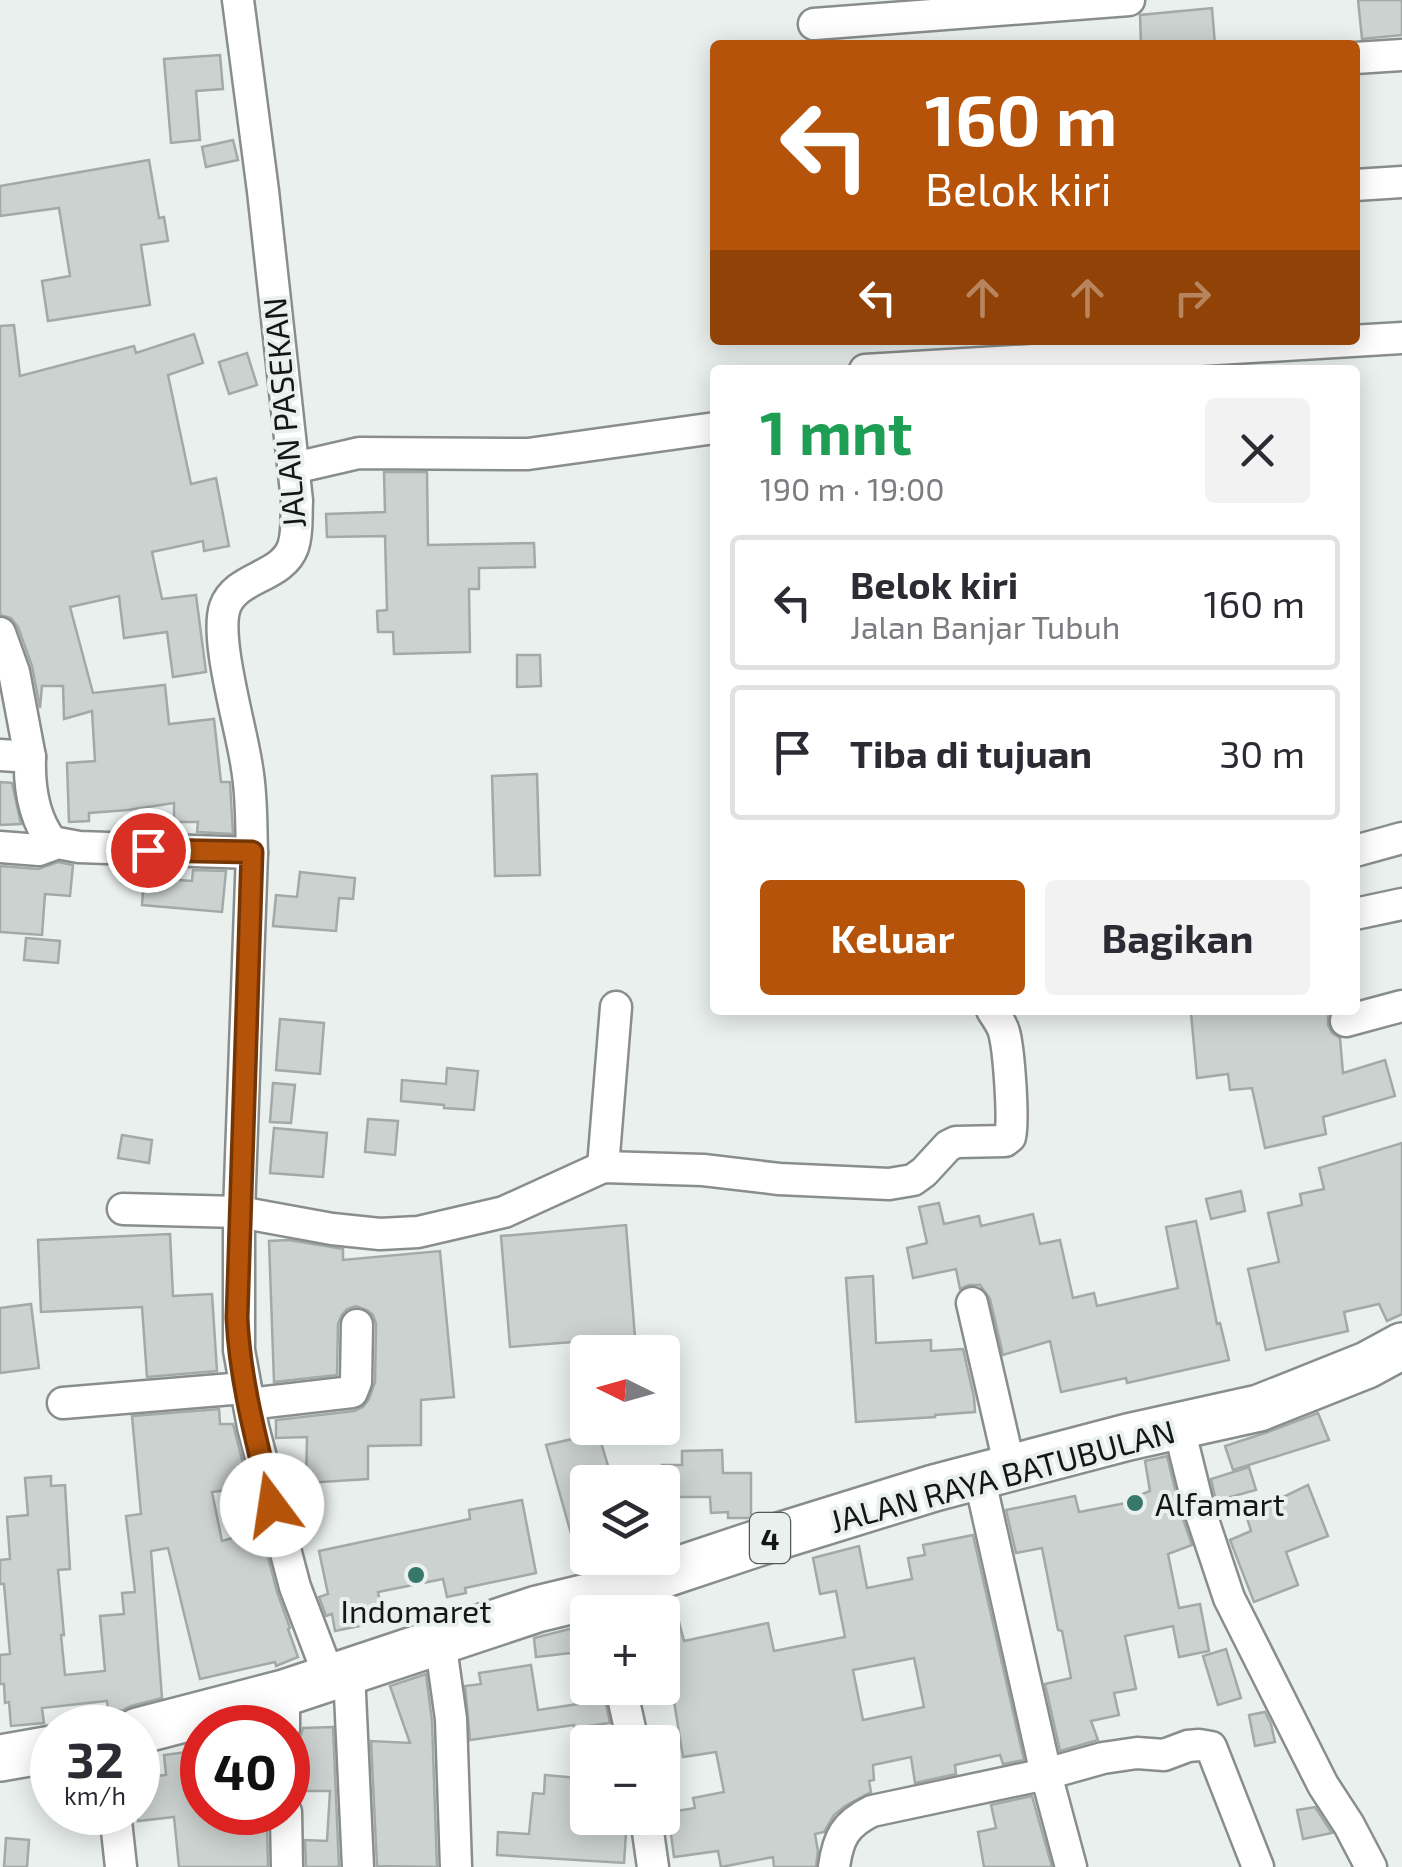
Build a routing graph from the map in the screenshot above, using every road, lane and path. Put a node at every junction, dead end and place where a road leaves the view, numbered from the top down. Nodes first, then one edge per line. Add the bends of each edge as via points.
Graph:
1 (238, 0) edge
2 (1130, 0) edge
3 (814, 24) dead end
4 (1402, 55) edge
5 (1360, 58) edge
6 (1402, 182) edge
7 (1360, 185) edge
8 (1402, 338) edge
9 (1360, 341) edge
10 (1285, 345) edge
11 (949, 365) edge
12 (710, 429) edge
13 (294, 468) junction
14 (0, 632) edge
15 (15, 756) edge
16 (1402, 838) edge
17 (52, 842) junction
18 (0, 847) edge
19 (1360, 850) edge
20 (252, 852) junction
21 (1402, 904) edge
22 (1360, 913) edge
23 (1402, 1006) edge
24 (616, 1007) dead end
25 (995, 1015) edge
26 (1346, 1021) dead end
27 (603, 1168) junction
28 (123, 1209) dead end
29 (239, 1221) junction
30 (972, 1304) dead end
31 (358, 1324) dead end
32 (1402, 1346) edge
33 (247, 1396) junction
34 (63, 1404) dead end
35 (1179, 1428) junction
36 (994, 1472) junction
37 (623, 1595) edge
38 (570, 1606) edge
39 (440, 1640) junction
40 (339, 1675) junction
41 (292, 1705) edge
42 (30, 1752) edge
43 (0, 1758) edge
44 (1046, 1774) junction
45 (118, 1835) edge
46 (286, 1835) edge
47 (648, 1835) edge
48 (121, 1867) edge
49 (286, 1867) edge
50 (358, 1867) edge
51 (456, 1867) edge
52 (652, 1867) edge
53 (834, 1867) edge
54 (1071, 1867) edge
55 (1258, 1867) edge
56 (1371, 1867) edge

1 - 13 street, JALAN PASEKAN
2 - 3 street
4 - 5 street
6 - 7 street
8 - 9 street
10 - 11 street
12 - 13 street via 528,454 359,453
13 - 20 street, JALAN PASEKAN via 292,550 233,596 222,629 248,773
14 - 15 street via 14,672
15 - 17 street
16 - 19 street
17 - 18 street via 38,850
17 - 20 street
20 - 29 street, JALAN PASEKAN
21 - 22 street
23 - 26 street
24 - 27 street
25 - 27 street via 1004,1030 1010,1137 956,1142 913,1180
27 - 29 street via 504,1212 418,1232
28 - 29 street
29 - 33 street, JALAN PASEKAN via 238,1350
30 - 36 street
31 - 33 street via 352,1392
32 - 35 highway, JALAN RAYA BATUBULAN / 4 via 1259,1408
33 - 34 street
33 - 40 street, JALAN PASEKAN via 295,1587
35 - 36 highway, JALAN RAYA BATUBULAN / 4
35 - 56 street via 1230,1598
36 - 37 highway, JALAN RAYA BATUBULAN / 4 via 830,1520
36 - 44 street
38 - 39 highway, JALAN RAYA BATUBULAN / 4 via 538,1608
39 - 40 highway, JALAN RAYA BATUBULAN / 4
39 - 51 street via 451,1719
40 - 41 highway, JALAN RAYA BATUBULAN / 4
40 - 50 street, JALAN PASEKAN
42 - 43 highway
44 - 53 street via 872,1811 854,1820 840,1839
44 - 54 street
44 - 55 street via 1103,1758 1164,1755 1199,1744 1211,1748
45 - 48 street
46 - 49 street
47 - 52 street

